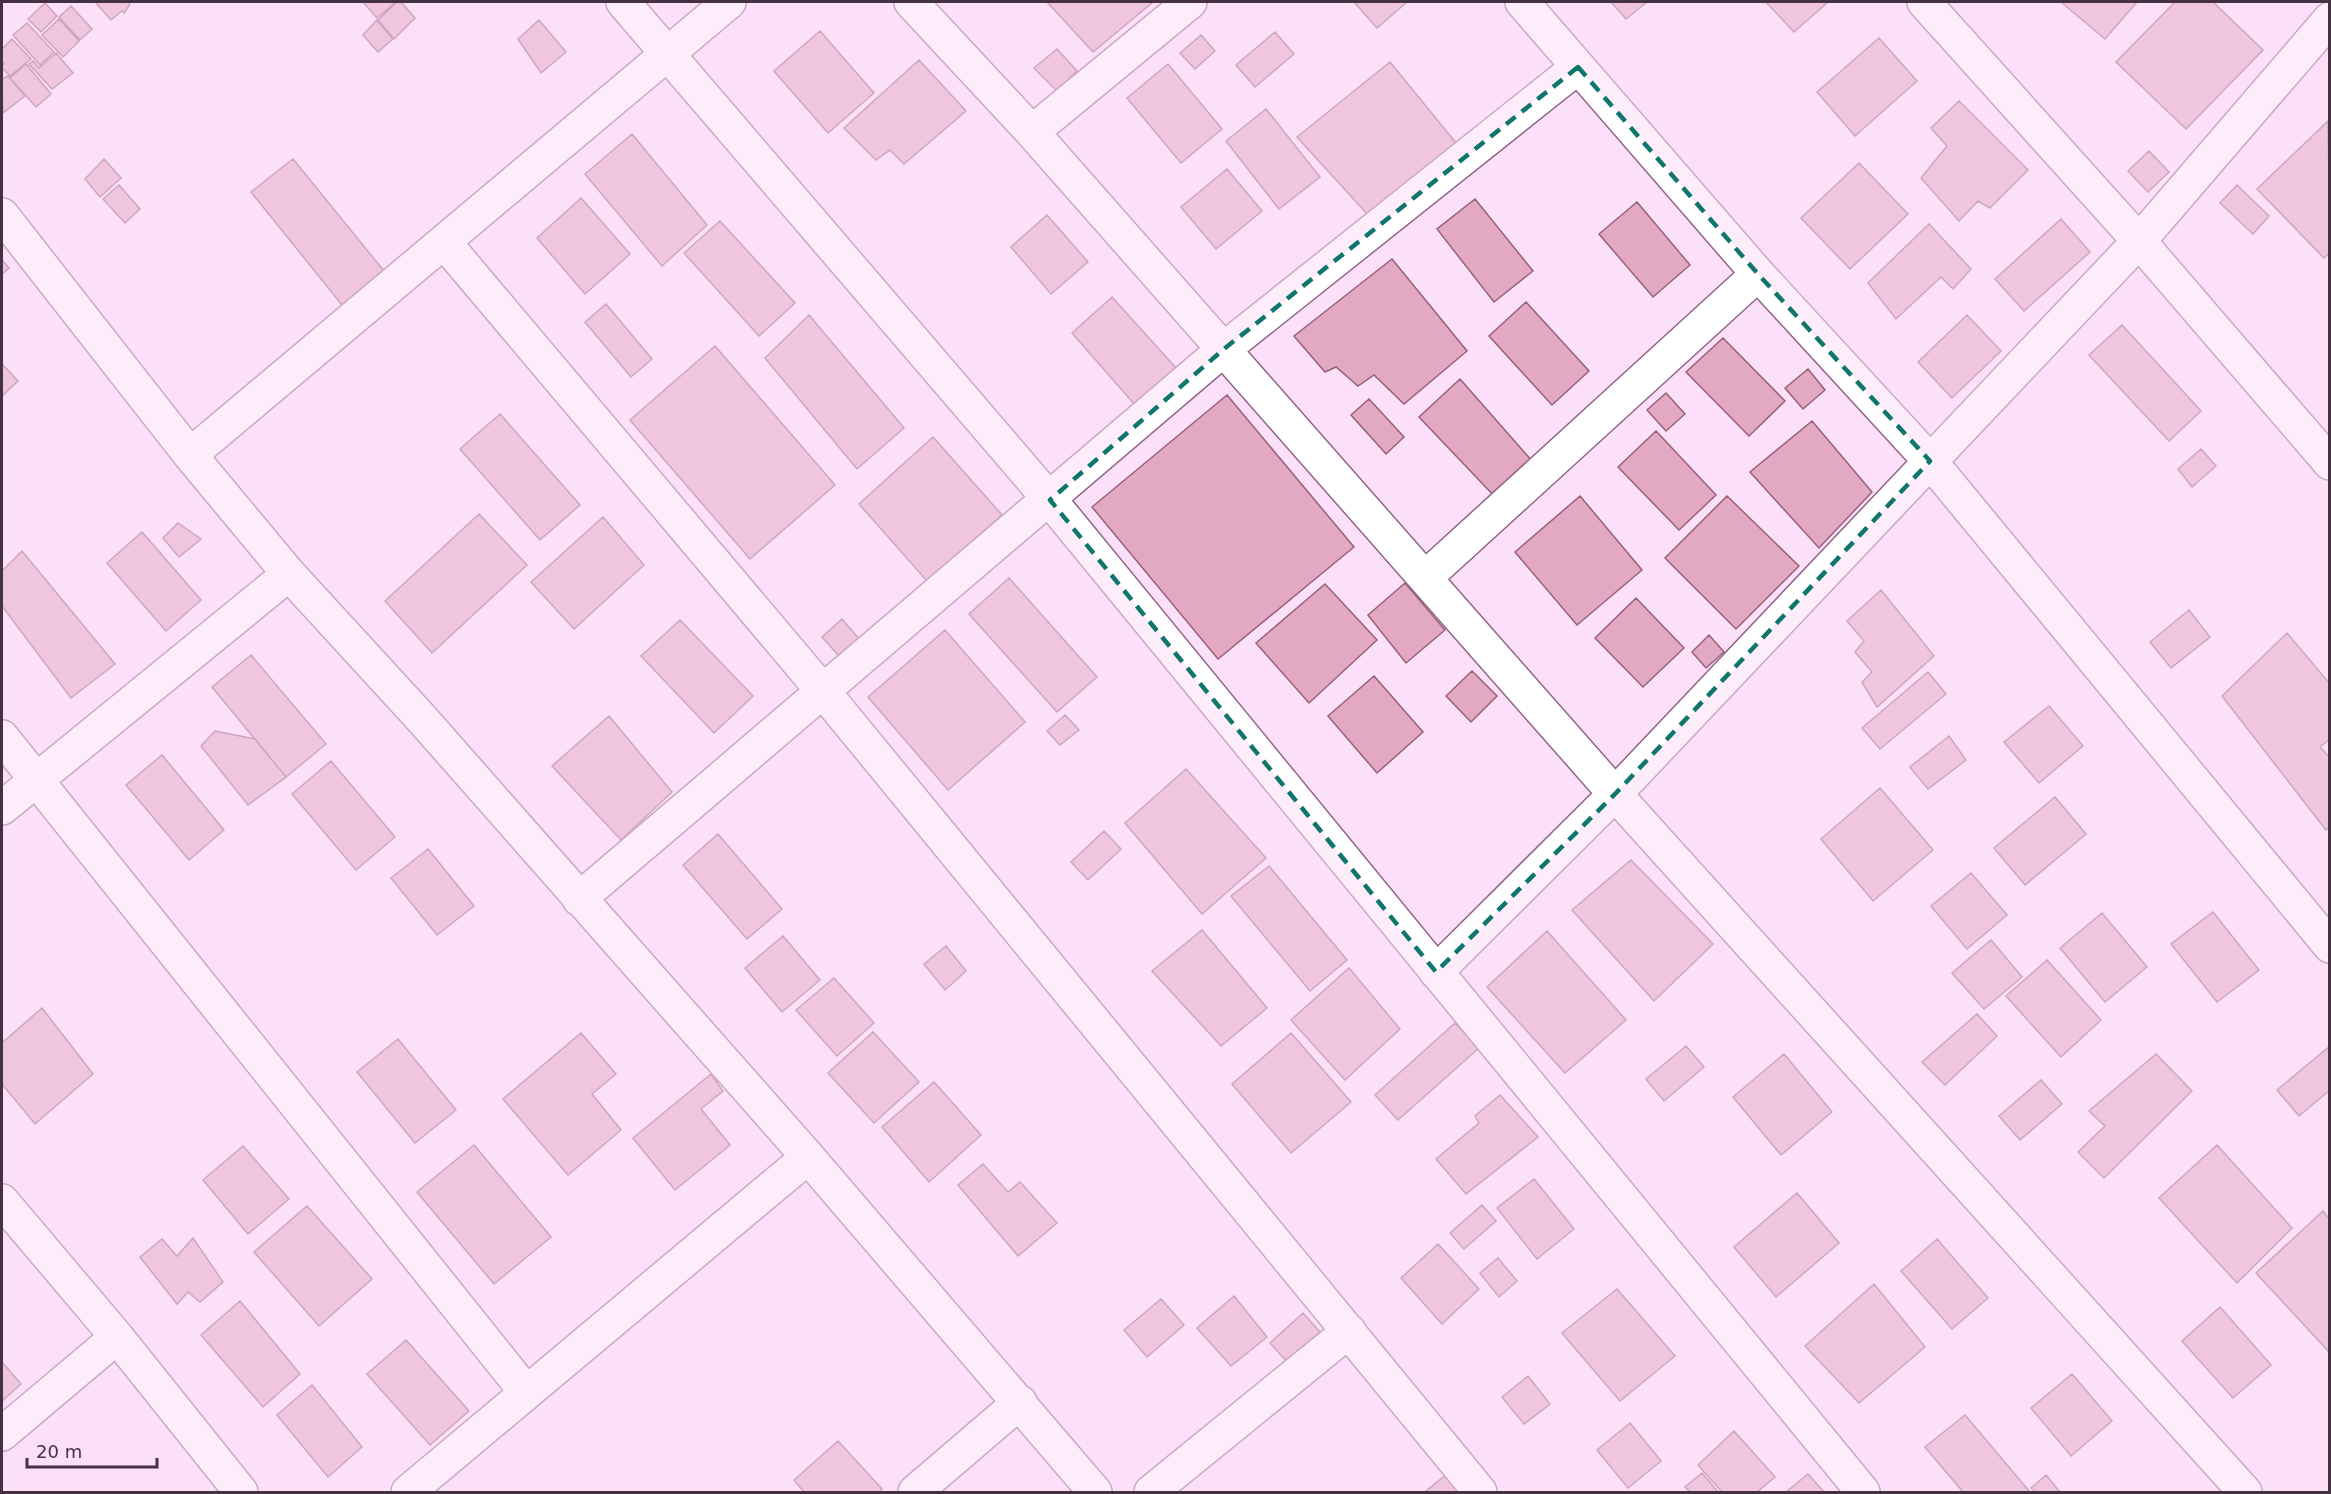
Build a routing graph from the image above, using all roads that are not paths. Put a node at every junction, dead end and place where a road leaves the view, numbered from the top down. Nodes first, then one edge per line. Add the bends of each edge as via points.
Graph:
1 (623, 2) edge
2 (729, 2) edge
3 (911, 2) edge
4 (1190, 2) edge
5 (1522, 2) edge
6 (1924, 2) edge
7 (2330, 19) edge
8 (666, 54) junction
9 (1578, 67) junction
10 (1032, 132) junction
11 (2, 215) edge
12 (2139, 241) junction
13 (444, 242) junction
14 (1758, 274) junction
15 (1224, 350) junction
16 (190, 455) junction
17 (1930, 461) junction
18 (2330, 463) edge
19 (1050, 500) junction
20 (289, 574) junction
21 (1426, 577) junction
22 (822, 690) junction
23 (2, 737) edge
24 (35, 781) junction
25 (1615, 794) junction
26 (2, 808) edge
27 (579, 900) junction
28 (2330, 946) edge
29 (1436, 972) junction
30 (808, 1157) junction
31 (2, 1201) edge
32 (1349, 1330) junction
33 (117, 1337) junction
34 (526, 1392) junction
35 (1020, 1402) junction
36 (2, 1434) edge
37 (241, 1492) edge
38 (408, 1492) edge
39 (915, 1492) edge
40 (1095, 1492) edge
41 (1151, 1492) edge
42 (1480, 1492) edge
43 (1863, 1492) edge
44 (2245, 1492) edge

1 - 8 street
2 - 8 street
3 - 10 street
4 - 10 street
5 - 9 street
6 - 12 street
7 - 12 street
8 - 13 street
8 - 19 street
9 - 14 street
9 - 15 street
10 - 15 street
11 - 16 street
12 - 17 street
12 - 18 street
13 - 16 street
13 - 22 street
14 - 17 street
14 - 21 street
15 - 19 street
15 - 21 street
16 - 20 street
17 - 25 street
17 - 28 street
19 - 22 street
19 - 29 street
20 - 24 street
20 - 27 street
21 - 25 street
22 - 27 street
22 - 32 street
23 - 24 street
24 - 26 street
24 - 34 street
25 - 29 street
25 - 44 street
27 - 30 street
29 - 43 street
30 - 34 street
30 - 35 street
31 - 33 street
32 - 41 street
32 - 42 street
33 - 36 street
33 - 37 street
34 - 38 street
35 - 39 street
35 - 40 street

